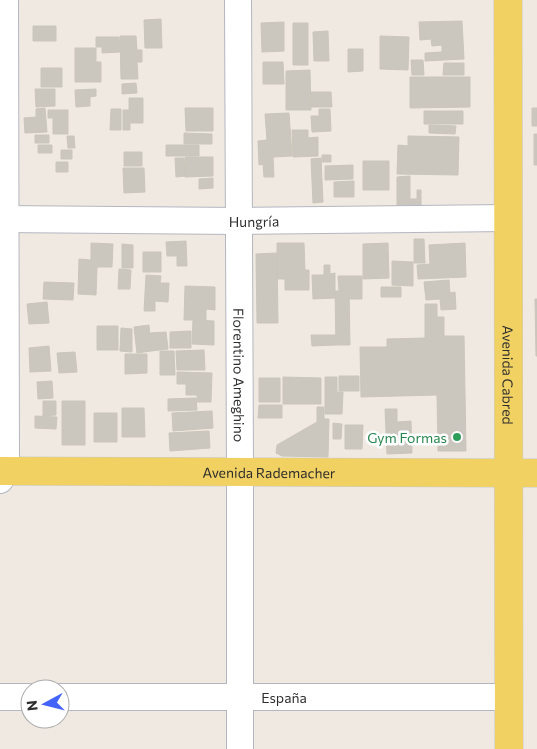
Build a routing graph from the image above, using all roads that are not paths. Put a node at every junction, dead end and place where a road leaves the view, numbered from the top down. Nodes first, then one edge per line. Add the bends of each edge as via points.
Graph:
1 (5, 0) edge
2 (238, 0) edge
3 (508, 0) edge
4 (508, 218) junction
5 (3, 219) edge
6 (239, 221) junction
7 (240, 472) junction
8 (508, 473) junction
9 (537, 473) edge
10 (2, 474) edge
11 (0, 697) edge
12 (20, 697) edge
13 (70, 697) edge
14 (240, 697) junction
15 (508, 697) junction
16 (240, 749) edge
17 (509, 749) edge

1 - 5 street
2 - 6 street, Florentino Ameghino
3 - 4 main road, Avenida Cabred
4 - 6 street, Hungría
4 - 8 main road, Avenida Cabred
5 - 6 street, Hungría
5 - 10 street
6 - 7 street, Florentino Ameghino
7 - 8 main road, Avenida Rademacher
7 - 10 main road, Avenida Rademacher
7 - 14 street, Florentino Ameghino
8 - 9 main road, Avenida Rademacher
8 - 15 main road, Avenida Cabred
11 - 12 street
13 - 14 street, España
14 - 15 street, España
14 - 16 street, Florentino Ameghino
15 - 17 main road, Avenida Cabred

